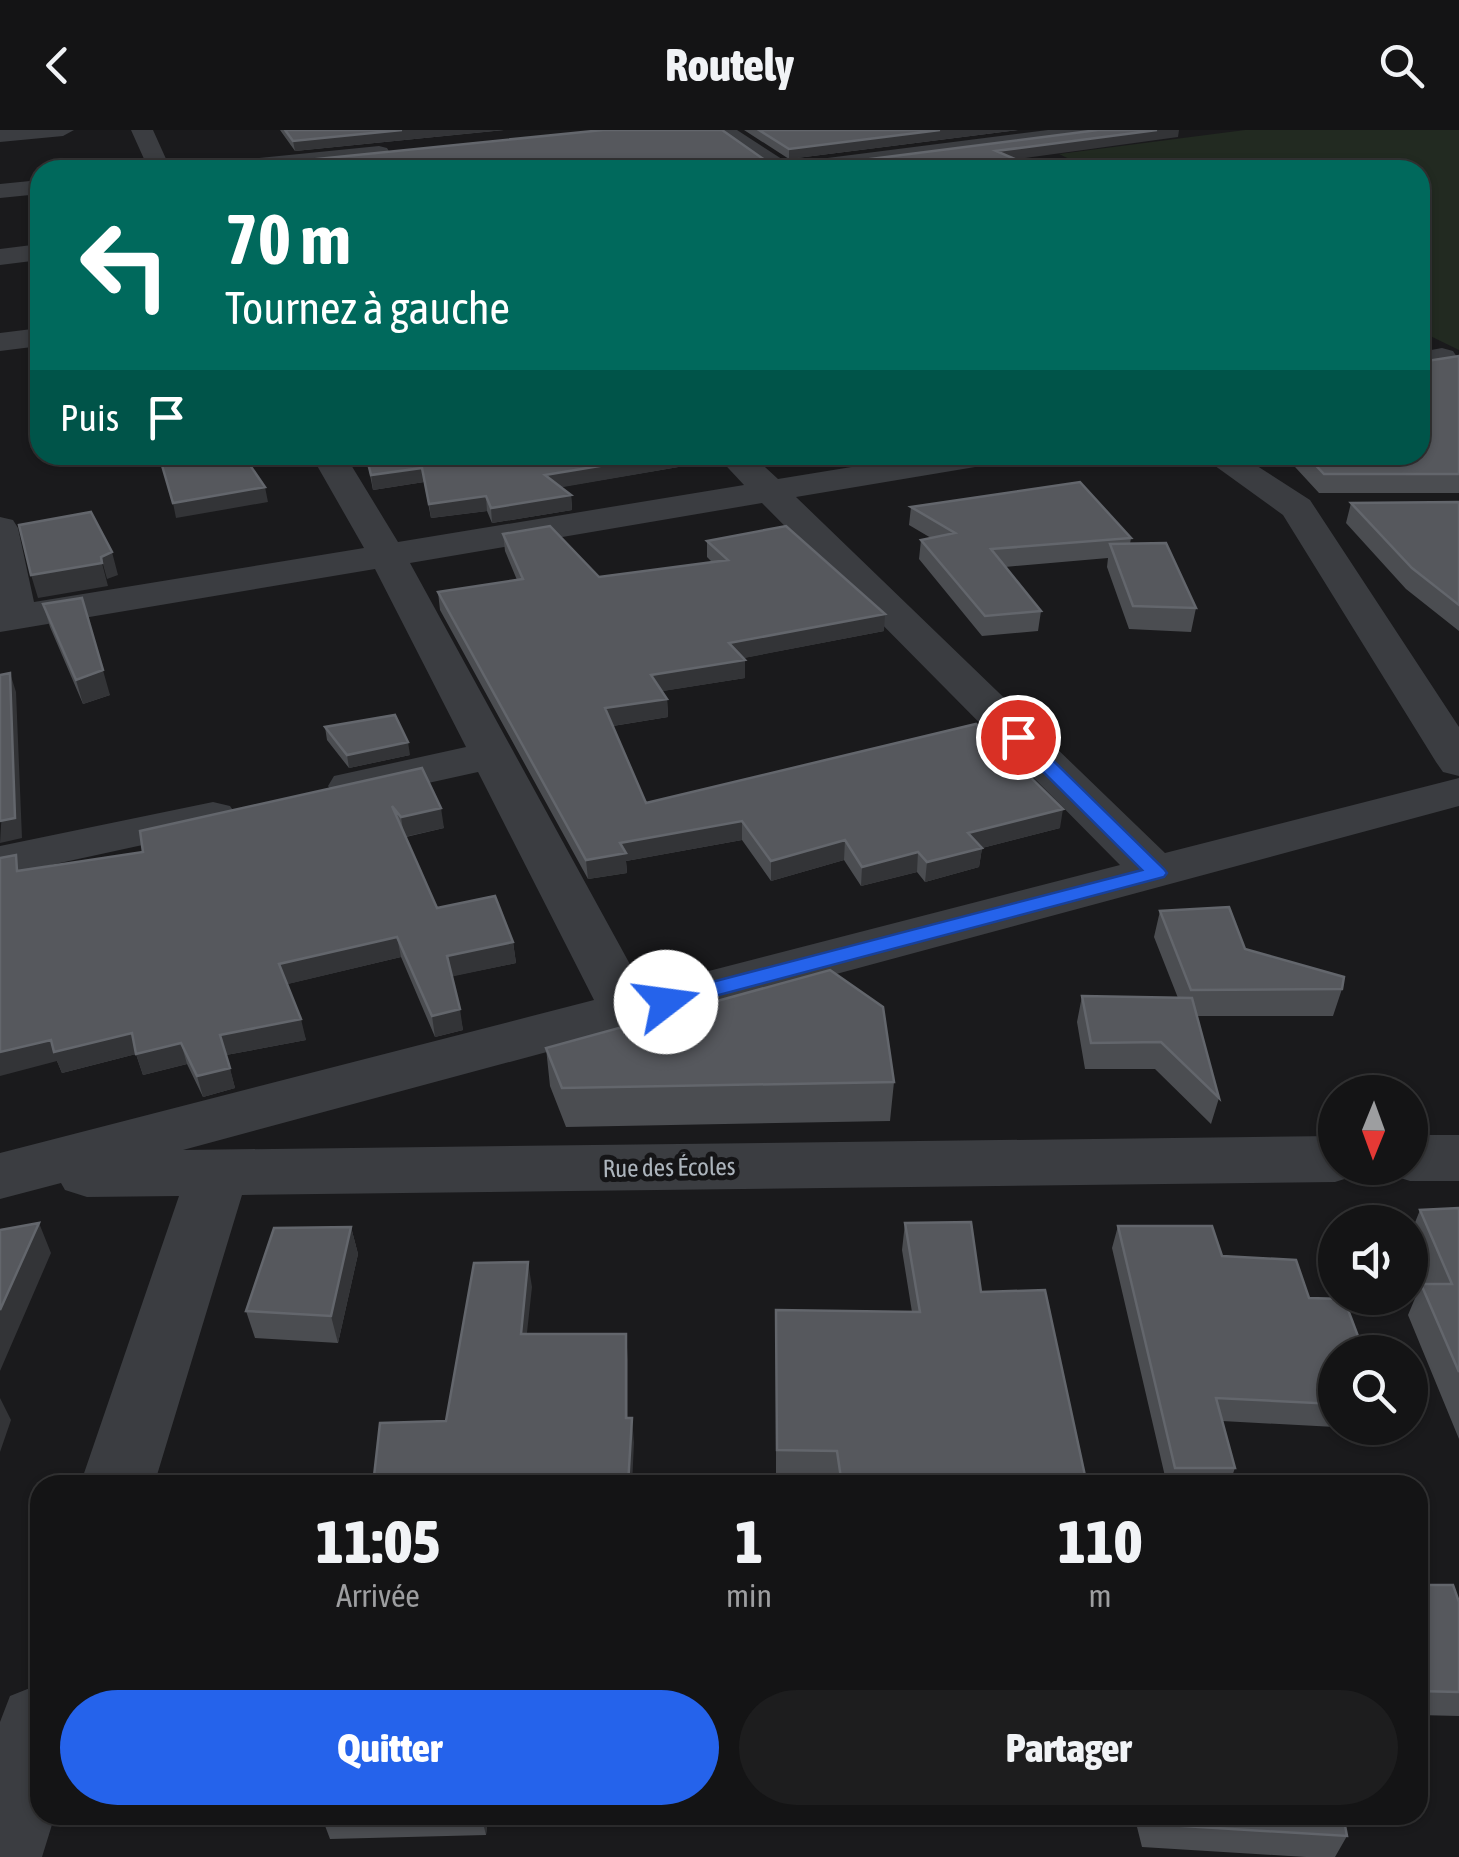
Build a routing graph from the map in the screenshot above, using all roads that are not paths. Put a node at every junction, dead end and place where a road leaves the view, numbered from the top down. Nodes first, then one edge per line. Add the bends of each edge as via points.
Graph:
1 (63, 130) edge
2 (142, 130) edge
3 (723, 130) edge
4 (969, 130) edge
5 (1098, 130) edge
6 (0, 136) edge
7 (994, 143) junction
8 (391, 158) edge
9 (156, 160) edge
10 (361, 160) edge
11 (770, 160) edge
12 (862, 160) edge
13 (30, 188) edge
14 (0, 191) edge
15 (30, 253) edge
16 (0, 257) edge
17 (30, 338) edge
18 (0, 342) edge
19 (334, 465) edge
20 (743, 465) edge
21 (928, 465) edge
22 (1235, 465) edge
23 (770, 492) junction
24 (0, 528) edge
25 (388, 557) junction
26 (9, 618) edge
27 (494, 756) junction
28 (1459, 762) edge
29 (1459, 792) edge
30 (304, 796) edge
31 (247, 808) edge
32 (0, 861) edge
33 (1156, 873) junction
34 (628, 1012) junction
35 (1428, 1158) edge
36 (1459, 1158) edge
37 (1318, 1159) edge
38 (218, 1172) junction
39 (2, 1176) edge
40 (121, 1475) edge
41 (30, 1757) edge
42 (0, 1851) edge

1 - 6 street
2 - 9 street
3 - 11 street
4 - 7 street
5 - 7 street
7 - 12 street
8 - 10 street
13 - 14 street
15 - 16 street
17 - 18 street
19 - 25 street
20 - 23 street
21 - 23 street
22 - 28 street via 1315,508
23 - 25 street
23 - 33 street
24 - 26 street
25 - 26 street
25 - 27 street
27 - 30 street
27 - 34 street
29 - 33 street
31 - 32 street
33 - 34 street
34 - 39 street
35 - 36 street
37 - 38 street, Rue des Écoles
38 - 39 street, Rue des Écoles
38 - 40 street
41 - 42 street

